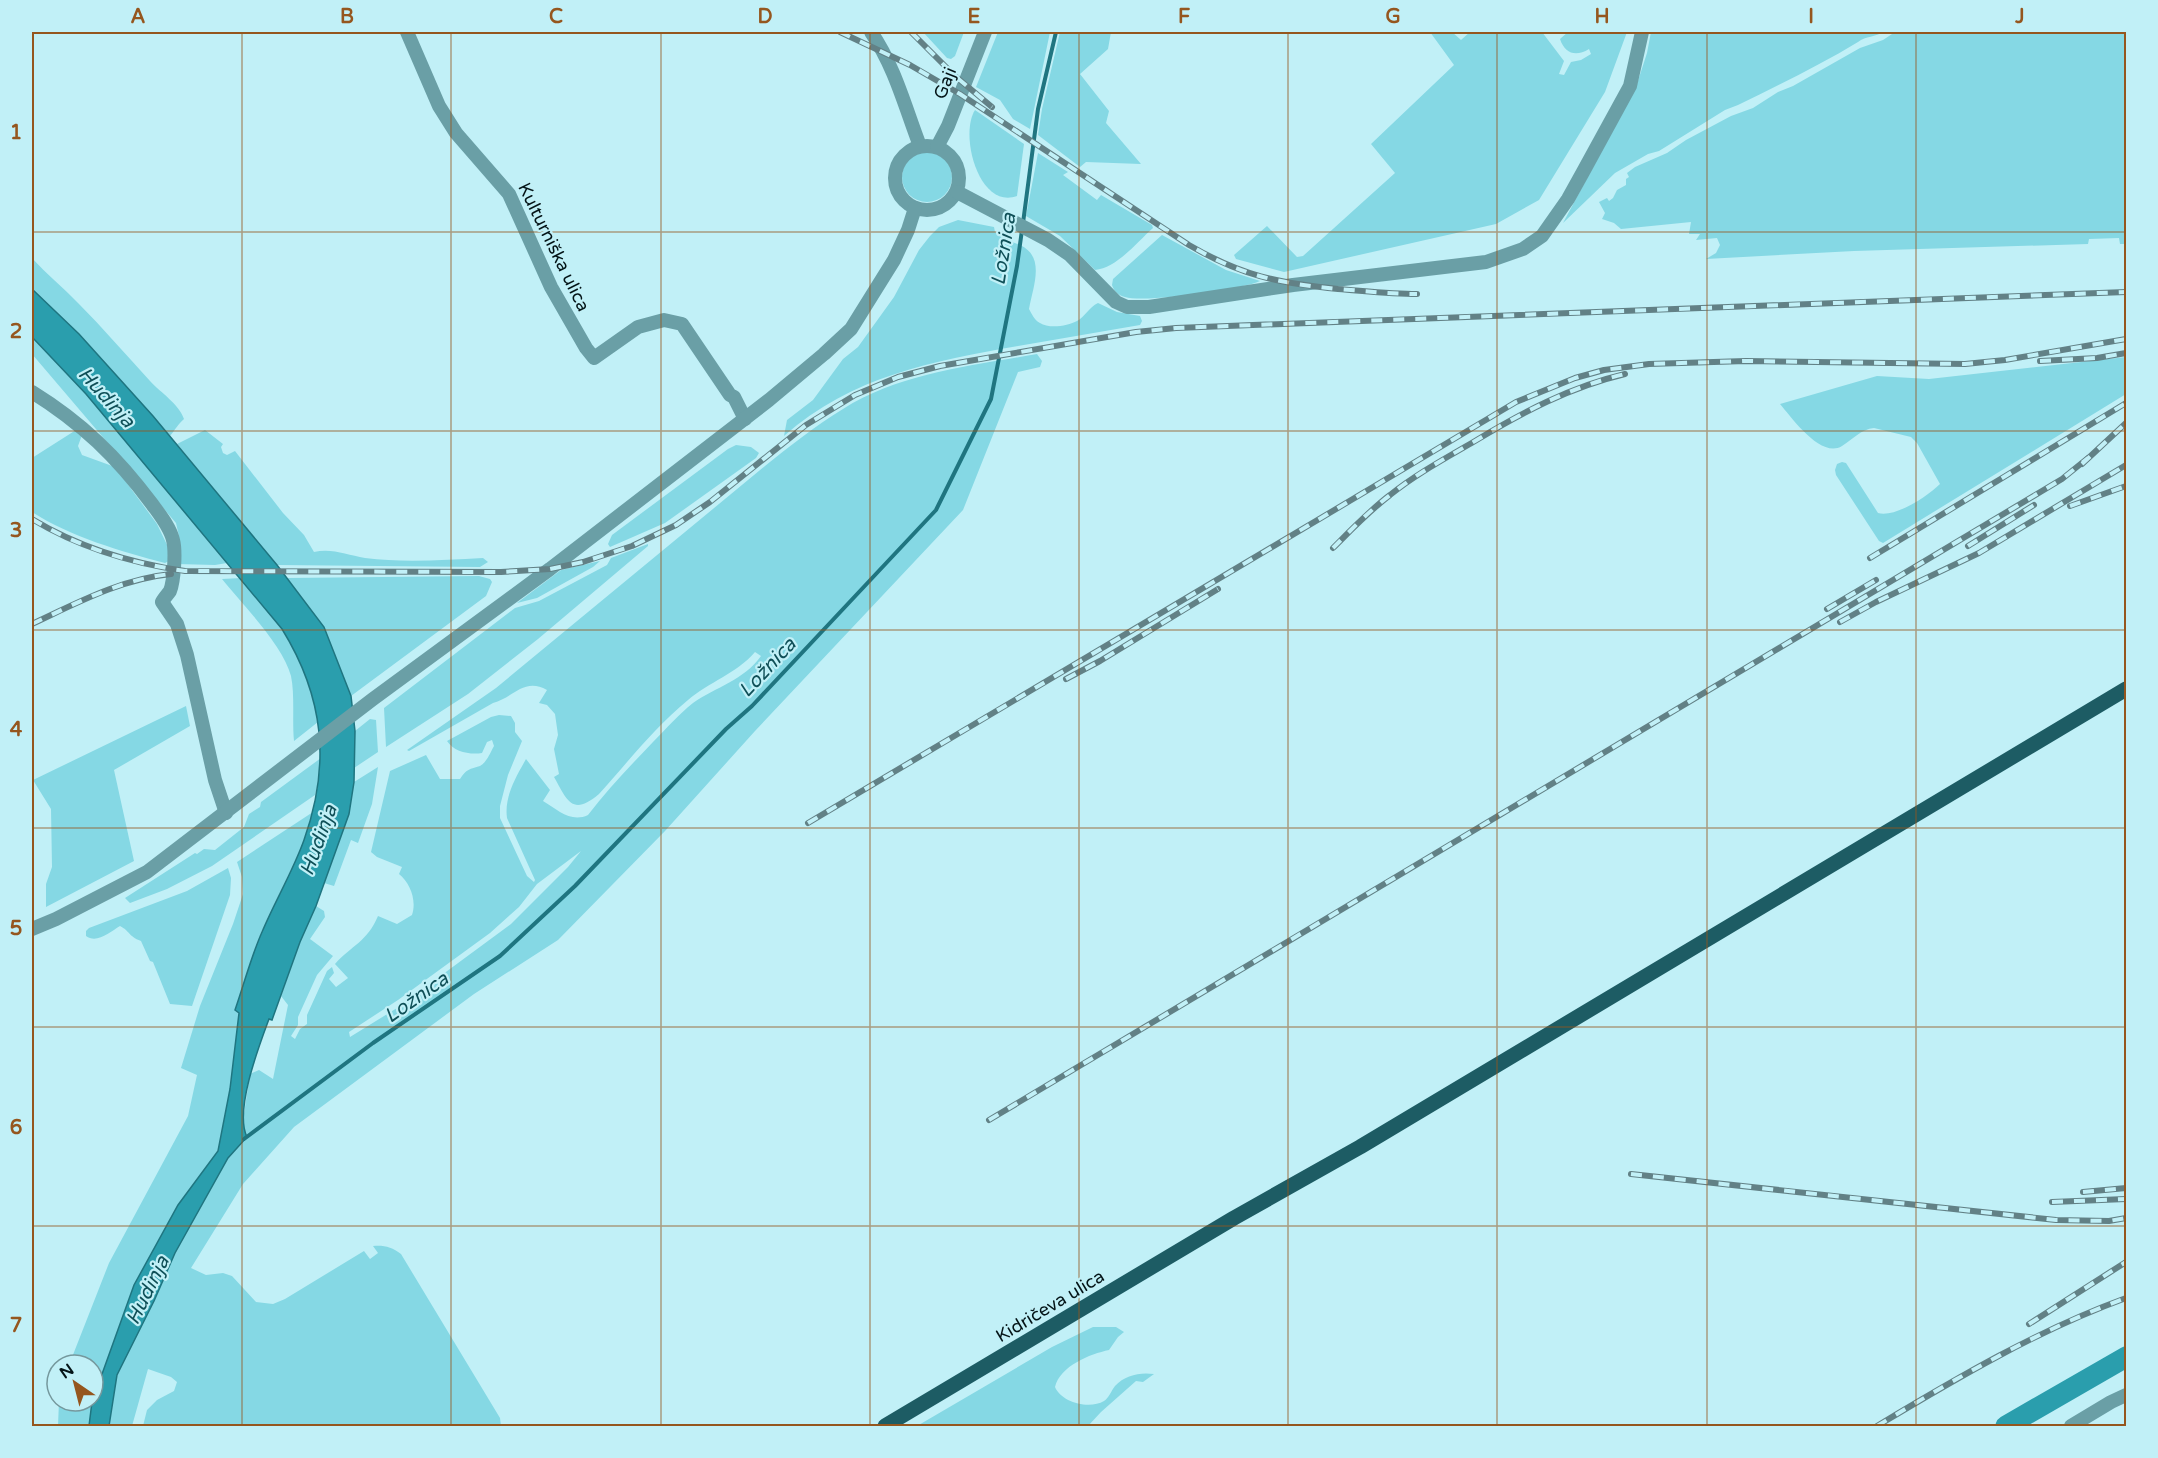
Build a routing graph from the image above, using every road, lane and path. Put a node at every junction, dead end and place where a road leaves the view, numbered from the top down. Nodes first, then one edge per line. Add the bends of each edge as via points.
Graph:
1 (407, 32) edge
2 (872, 32) edge
3 (985, 32) edge
4 (1642, 32) edge
5 (920, 146) junction
6 (937, 147) junction
7 (957, 192) junction
8 (915, 208) junction
9 (32, 392) edge
10 (745, 419) junction
11 (2127, 689) edge
12 (226, 813) junction
13 (32, 929) edge
14 (2127, 1395) edge
15 (885, 1426) edge
16 (2071, 1426) edge

1 - 10 street, Kulturniška ulica via 439,106 456,133 509,194 551,287 594,358 638,327 664,320 682,324 734,396
2 - 5 street via 897,80
3 - 6 street, Gaji
4 - 7 street via 1630,86 1568,199 1542,236 1523,249 1486,262 1127,307 1110,297 1070,255 1048,240
5 - 6 street
5 - 8 street via 904,155 895,172 897,191
6 - 7 street via 954,159 959,169
7 - 8 street via 939,208
8 - 10 street via 894,260 850,329
9 - 12 street via 101,443 165,522 173,541 173,574 170,590 162,602 177,624 187,655
10 - 12 street
11 - 15 main road, Kidričeva ulica via 1370,1142 1234,1218
12 - 13 street via 147,872
14 - 16 street

